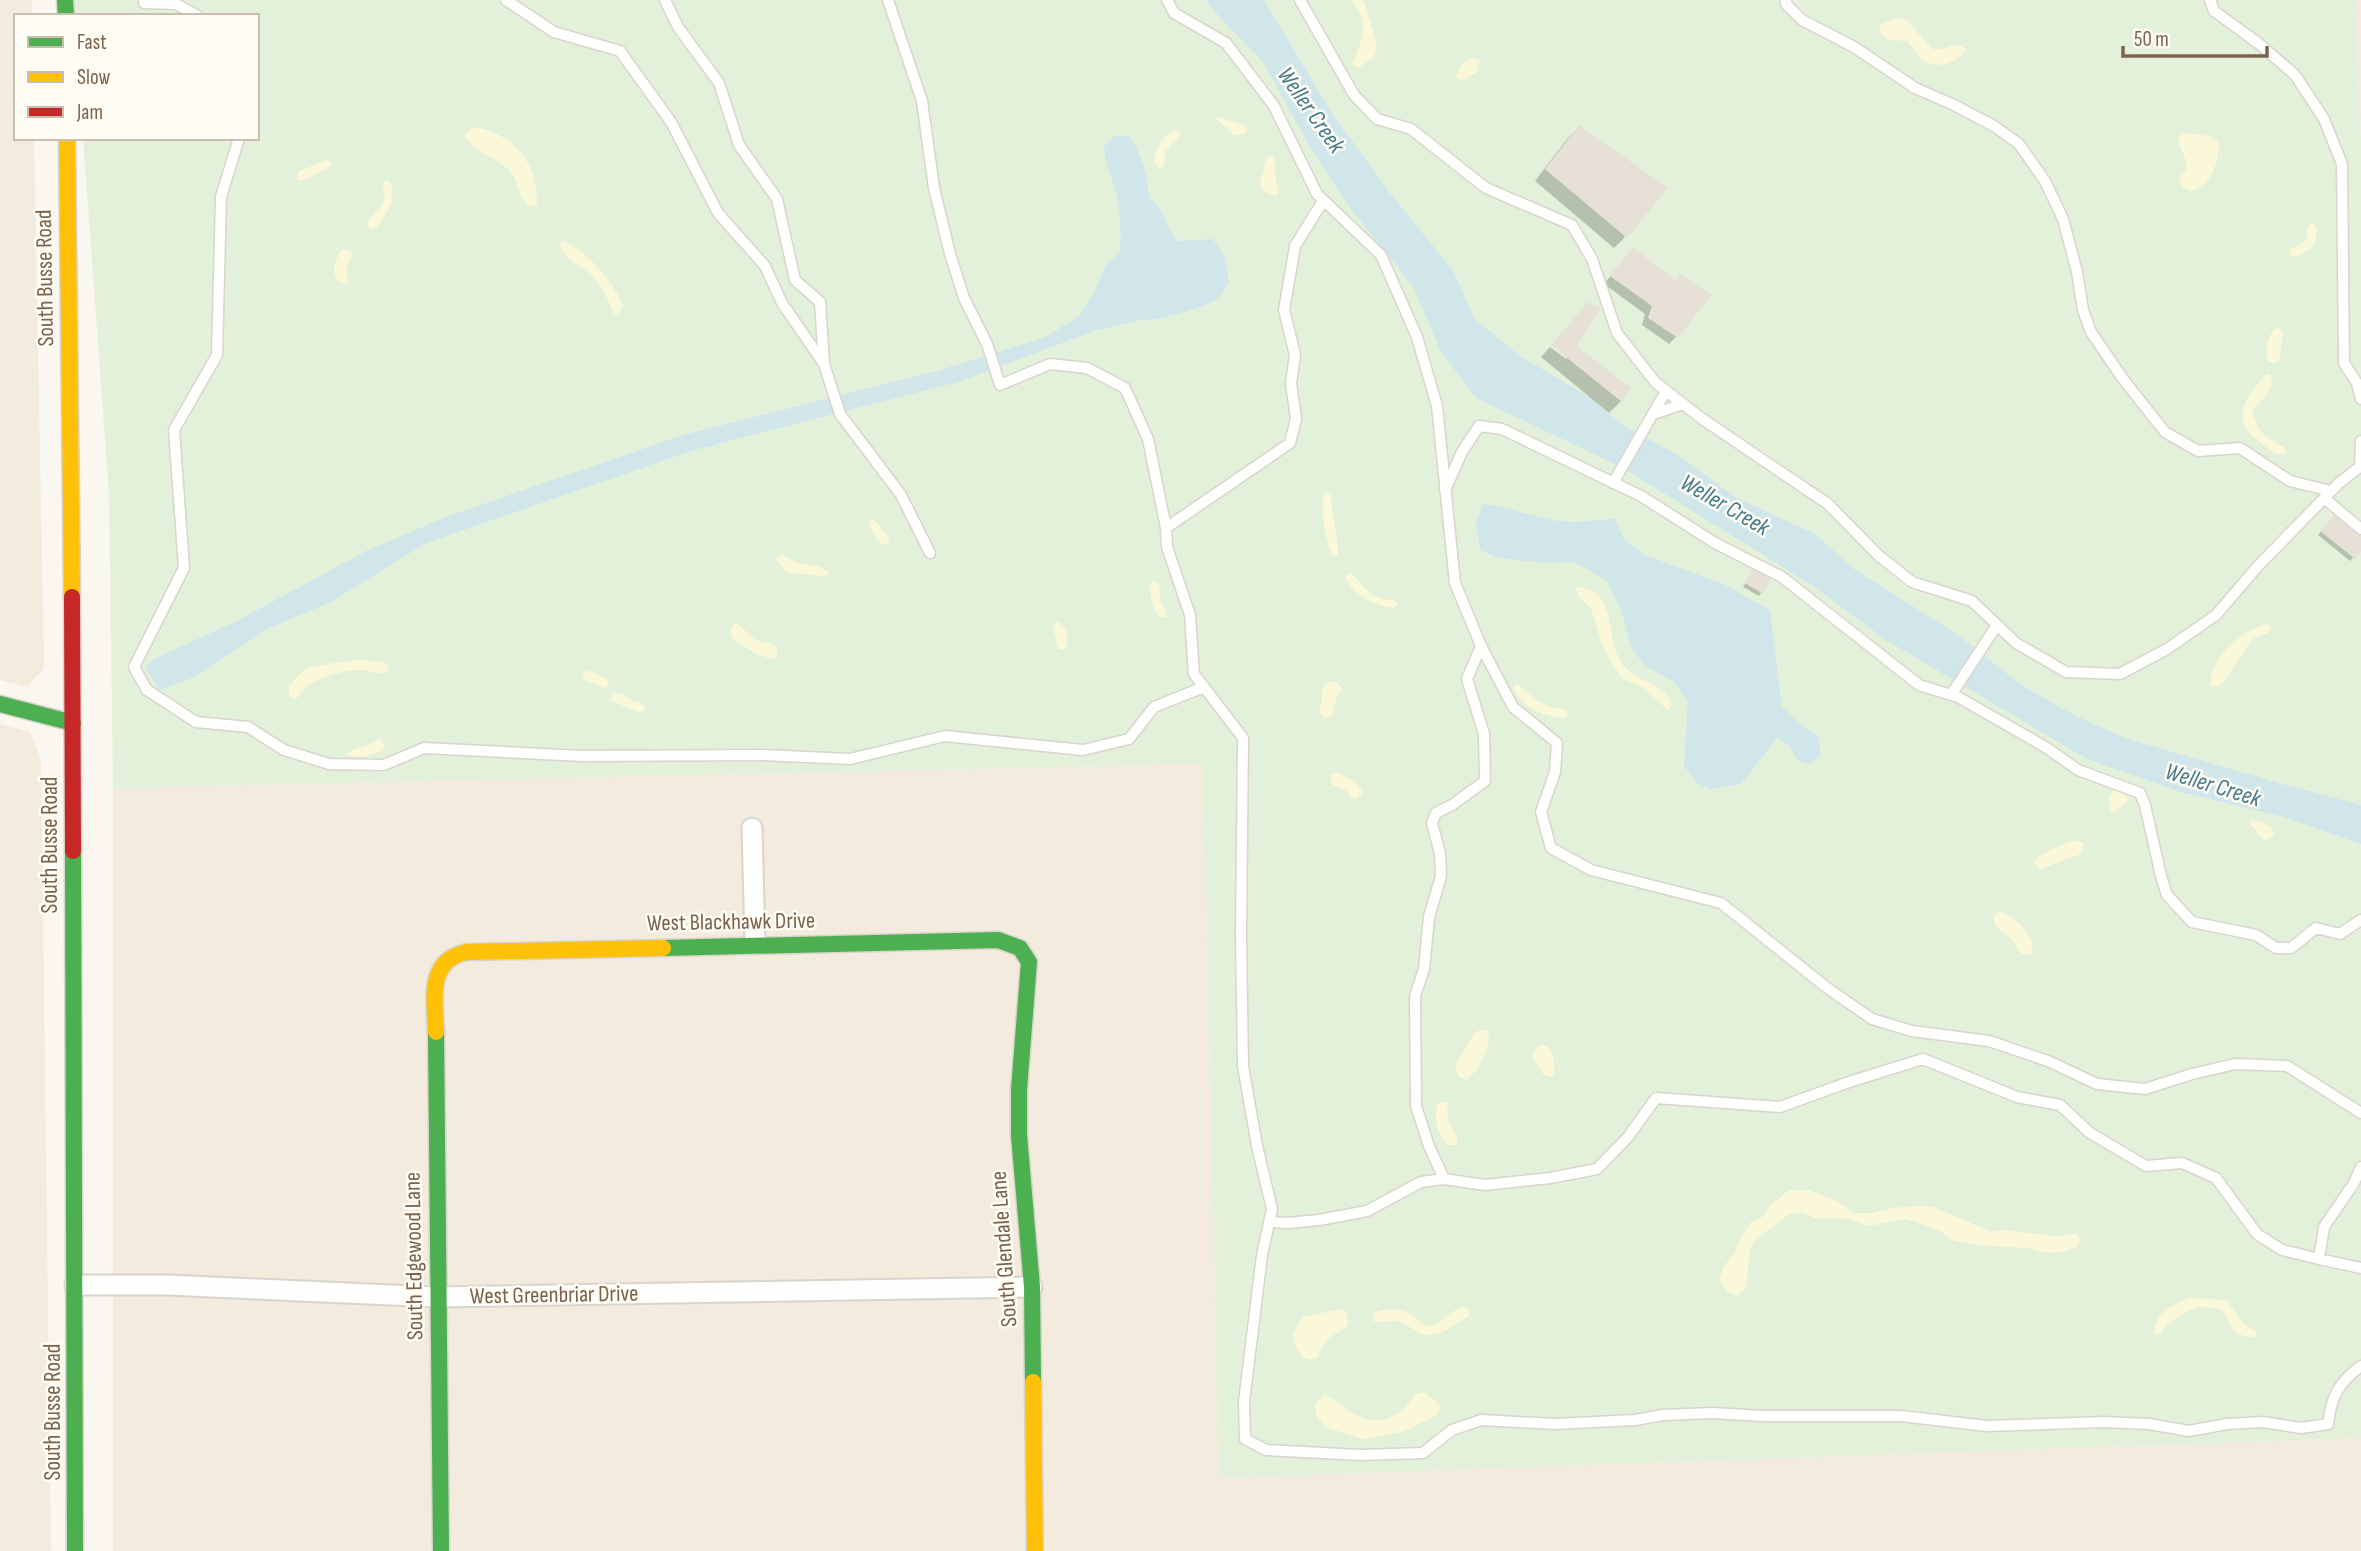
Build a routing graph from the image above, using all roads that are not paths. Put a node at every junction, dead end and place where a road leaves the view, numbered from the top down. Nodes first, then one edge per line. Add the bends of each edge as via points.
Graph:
1 (144, 0) edge
2 (506, 0) edge
3 (666, 0) edge
4 (888, 0) edge
5 (1167, 0) edge
6 (1300, 0) edge
7 (1786, 0) edge
8 (2210, 0) edge
9 (194, 14) edge
10 (67, 140) edge
11 (238, 140) edge
12 (1323, 201) junction
13 (824, 364) junction
14 (1666, 391) junction
15 (2361, 399) edge
16 (1683, 404) junction
17 (1651, 417) junction
18 (2361, 441) edge
19 (2361, 466) edge
20 (1613, 483) junction
21 (1445, 490) junction
22 (2328, 495) junction
23 (1166, 528) junction
24 (2361, 529) edge
25 (930, 552) dead end
26 (1997, 625) junction
27 (1481, 646) junction
28 (1204, 687) junction
29 (1953, 691) junction
30 (0, 704) edge
31 (73, 723) junction
32 (752, 828) dead end
33 (2361, 920) edge
34 (755, 944) junction
35 (1020, 948) joint
36 (445, 963) joint
37 (2361, 1113) edge
38 (2361, 1167) edge
39 (1444, 1180) junction
40 (1269, 1222) junction
41 (2319, 1259) junction
42 (2361, 1268) edge
43 (75, 1285) junction
44 (1032, 1287) junction
45 (436, 1297) junction
46 (2361, 1366) edge
47 (75, 1551) edge
48 (441, 1551) edge
49 (1035, 1551) edge

1 - 9 lane via 176,4
2 - 13 lane via 554,32 620,51 671,122 718,214 765,266 782,303
3 - 13 lane via 678,27 719,83 738,145 777,199 795,280 820,302
4 - 23 lane via 922,101 934,188 950,254 1000,385 1049,364 1087,368 1125,388 1148,439
5 - 12 lane via 1174,13 1226,43 1274,106
6 - 14 lane via 1354,95 1377,119 1410,129 1486,188 1572,225 1592,259 1617,333
7 - 22 lane via 1802,20 1854,47 1915,88 1994,126 2018,144 2045,180 2063,219 2091,332 2165,432 2199,451 2240,448 2290,481
8 - 15 lane via 2214,11 2295,75 2324,119 2342,164 2344,363
10 - 31 street, South Busse Road
11 - 28 lane via 221,197 218,355 174,430 184,568 134,667 147,690 196,722 248,727 284,750 329,764 384,765 424,748 582,757 850,759 944,736 1083,750 1129,739 1154,707
12 - 21 lane via 1381,256 1417,337 1437,406
12 - 23 lane via 1295,246 1284,310 1294,355 1291,383 1296,419 1290,443
13 - 25 lane via 840,414 901,495
14 - 16 lane
14 - 17 lane
16 - 17 lane
16 - 26 lane via 1828,504 1912,582 1972,601
17 - 20 lane
18 - 19 lane
19 - 22 lane
20 - 21 lane via 1502,429 1479,426
20 - 29 lane via 1782,577 1919,685
21 - 27 lane via 1455,583
22 - 24 lane
22 - 26 lane via 2216,615 2120,674 2066,672 2016,643
23 - 28 lane via 1167,547 1190,615 1194,674
26 - 29 lane
27 - 37 lane via 1513,707 1557,743 1555,772 1541,812 1551,848 1591,870 1721,904 1872,1019 1912,1031 1989,1041 2109,1086 2145,1090 2235,1064 2287,1066
27 - 39 lane via 1467,679 1483,734 1485,781 1436,813 1432,823 1441,876 1415,996 1416,1106
28 - 40 lane via 1243,738 1243,1066 1272,1209
29 - 33 lane via 2078,770 2140,793 2167,895 2192,922 2256,935 2276,948 2291,948 2316,928 2340,934
30 - 31 street
31 - 43 street, South Busse Road
32 - 34 street
34 - 35 street, West Blackhawk Drive via 998,940
34 - 36 street, West Blackhawk Drive via 467,952 454,954
35 - 44 street, South Glendale Lane via 1029,962 1019,1124
36 - 45 street, South Edgewood Lane via 435,979
38 - 41 lane via 2324,1227
39 - 40 lane via 1421,1182 1367,1212
39 - 41 lane via 1485,1185 1597,1169 1656,1098 1780,1107 1923,1059 2017,1097 2060,1105 2090,1133 2146,1166 2182,1163 2216,1178 2257,1234 2282,1250
40 - 46 lane via 1244,1402 1245,1439 1266,1450 1423,1453 1452,1430 1481,1420 1555,1424 1713,1413 1901,1416 1987,1426 2104,1422 2189,1431 2263,1422 2301,1428 2328,1424 2331,1402 2347,1376
41 - 42 lane
43 - 45 street, West Greenbriar Drive
43 - 47 street, South Busse Road
44 - 45 street, West Greenbriar Drive
44 - 49 street, South Glendale Lane
45 - 48 street, South Edgewood Lane

